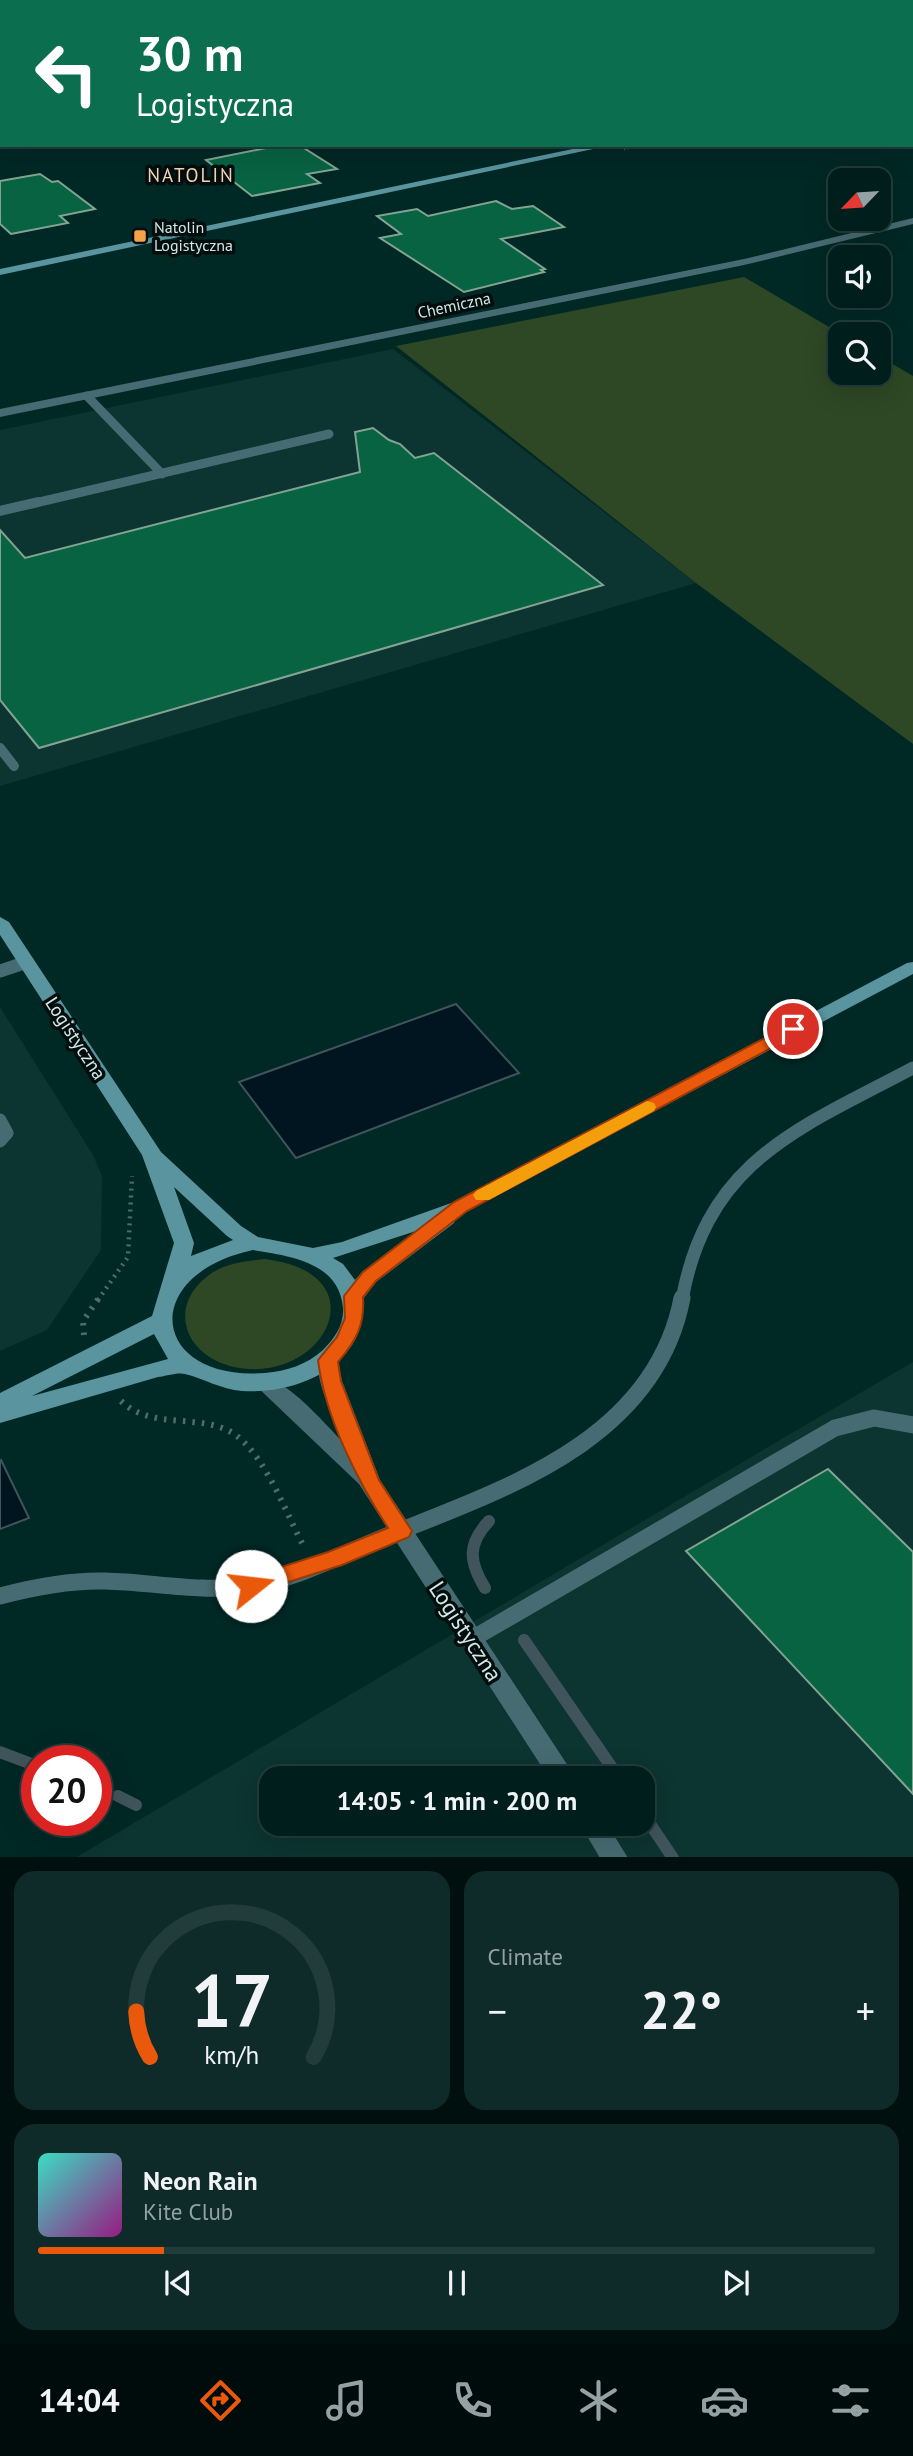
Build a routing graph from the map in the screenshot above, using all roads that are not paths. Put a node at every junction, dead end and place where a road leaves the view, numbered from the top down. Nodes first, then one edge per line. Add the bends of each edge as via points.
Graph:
1 (597, 147) edge
2 (913, 221) edge
3 (0, 272) edge
4 (87, 396) junction
5 (0, 413) edge
6 (329, 434) dead end
7 (162, 474) junction
8 (0, 511) edge
9 (0, 748) edge
10 (14, 766) dead end
11 (0, 922) edge
12 (27, 962) junction
13 (913, 967) edge
14 (0, 971) edge
15 (913, 1068) edge
16 (0, 1120) edge
17 (0, 1140) edge
18 (152, 1154) junction
19 (461, 1207) junction
20 (253, 1243) junction
21 (317, 1254) junction
22 (174, 1282) junction
23 (354, 1296) junction
24 (161, 1321) junction
25 (328, 1360) junction
26 (187, 1365) junction
27 (265, 1384) junction
28 (0, 1403) edge
29 (0, 1414) edge
30 (913, 1425) edge
31 (370, 1483) junction
32 (401, 1531) junction
33 (0, 1596) edge
34 (472, 1639) junction
35 (555, 1766) edge
36 (601, 1836) edge
37 (615, 1857) edge

1 - 3 street
2 - 4 street, Chemiczna via 744,262
4 - 5 street, Chemiczna
4 - 7 lane
6 - 7 lane
7 - 8 lane
9 - 10 lane
11 - 12 street, Logistyczna
12 - 14 lane
12 - 18 street, Logistyczna
13 - 19 street
15 - 32 lane via 781,1142 744,1167 718,1196 690,1260 677,1324 637,1397 587,1441 533,1473
16 - 17 lane via 7,1133
18 - 20 street, Logistyczna via 234,1231
18 - 22 street, Logistyczna via 184,1243
19 - 21 street via 345,1249
19 - 23 street via 369,1276
20 - 21 street via 286,1244
20 - 22 street via 195,1263
21 - 23 street via 341,1272
22 - 24 street
23 - 25 street via 355,1318 346,1340
24 - 26 street via 173,1352
24 - 28 street
25 - 27 street via 310,1372
25 - 31 street, Logistyczna via 331,1381
26 - 27 street via 223,1381
26 - 29 street via 146,1372
27 - 31 street, Logistyczna
30 - 34 lane via 874,1418 835,1428
31 - 32 street, Logistyczna
32 - 33 lane via 251,1586 184,1590 117,1581 70,1583
32 - 34 street, Logistyczna
34 - 35 street, Logistyczna
36 - 37 street

